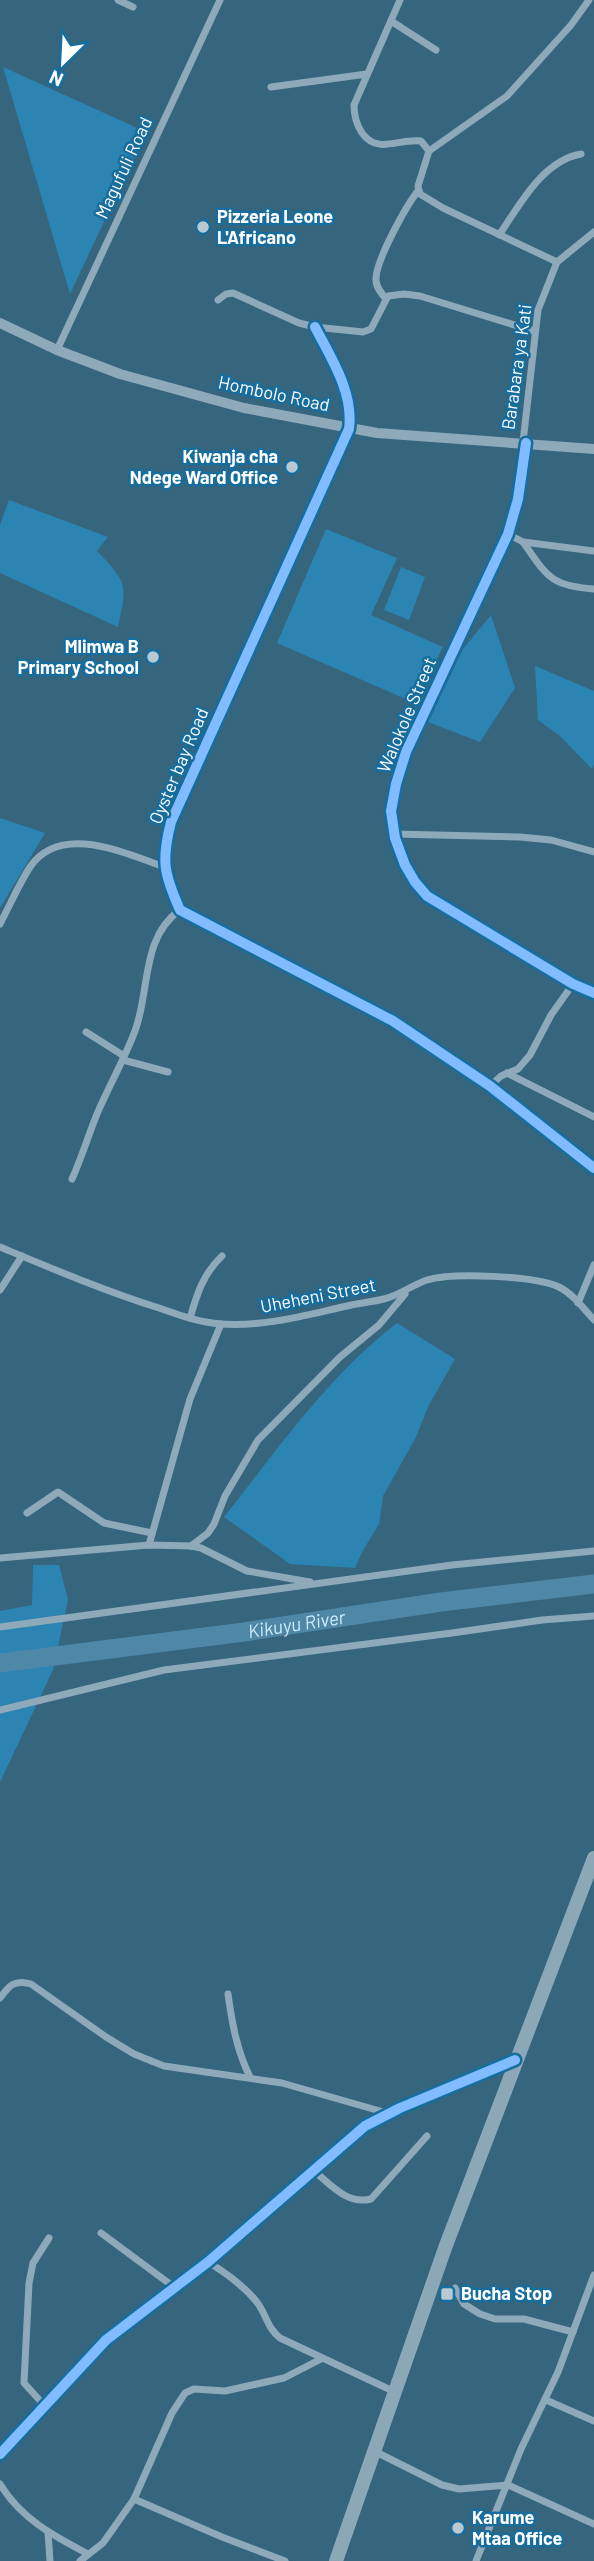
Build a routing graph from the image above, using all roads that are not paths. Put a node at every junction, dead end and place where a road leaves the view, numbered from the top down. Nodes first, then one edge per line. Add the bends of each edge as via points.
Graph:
1 (118, 0) edge
2 (220, 0) edge
3 (400, 0) edge
4 (589, 0) edge
5 (133, 7) dead end
6 (391, 21) junction
7 (436, 50) dead end
8 (367, 74) junction
9 (271, 87) dead end
10 (429, 151) junction
11 (581, 154) dead end
12 (418, 191) junction
13 (594, 232) edge
14 (499, 235) junction
15 (557, 262) junction
16 (386, 299) junction
17 (218, 300) dead end
18 (0, 323) edge
19 (315, 327) junction
20 (534, 331) junction
21 (57, 350) junction
22 (349, 429) junction
23 (524, 443) junction
24 (594, 449) edge
25 (508, 534) junction
26 (523, 542) junction
27 (594, 551) edge
28 (594, 589) edge
29 (394, 834) junction
30 (594, 852) edge
31 (165, 867) junction
32 (180, 910) junction
33 (0, 924) edge
34 (573, 984) junction
35 (594, 993) edge
36 (86, 1032) dead end
37 (124, 1058) junction
38 (168, 1072) dead end
39 (507, 1073) junction
40 (490, 1086) junction
41 (594, 1117) edge
42 (594, 1168) edge
43 (72, 1179) dead end
44 (0, 1247) edge
45 (22, 1256) junction
46 (222, 1256) dead end
47 (594, 1265) edge
48 (0, 1290) edge
49 (406, 1292) junction
50 (578, 1303) junction
51 (190, 1318) junction
52 (594, 1320) edge
53 (221, 1324) junction
54 (27, 1513) dead end
55 (152, 1533) junction
56 (149, 1545) junction
57 (191, 1546) junction
58 (594, 1551) edge
59 (0, 1558) edge
60 (320, 1583) junction
61 (594, 1616) edge
62 (0, 1627) edge
63 (0, 1710) edge
64 (594, 1857) edge
65 (228, 1994) dead end
66 (0, 1998) edge
67 (515, 2060) junction
68 (250, 2077) junction
69 (388, 2113) junction
70 (427, 2136) dead end
71 (313, 2170) junction
72 (101, 2233) dead end
73 (49, 2238) dead end
74 (208, 2262) junction
75 (594, 2275) edge
76 (174, 2287) junction
77 (455, 2288) dead end
78 (573, 2332) junction
79 (321, 2358) junction
80 (395, 2393) junction
81 (546, 2400) junction
82 (44, 2405) junction
83 (594, 2421) edge
84 (373, 2450) junction
85 (0, 2454) edge
86 (0, 2484) edge
87 (508, 2485) junction
88 (134, 2499) junction
89 (594, 2524) edge
90 (48, 2532) junction
91 (88, 2554) junction
92 (50, 2561) edge
93 (80, 2561) edge
94 (285, 2561) edge
95 (336, 2561) edge
96 (476, 2561) edge

1 - 5 street
2 - 21 street, Magufuli Road
3 - 6 street
4 - 10 street via 507,96
6 - 7 street
6 - 8 street
8 - 9 street
8 - 10 street via 354,105 359,129 381,146 412,140 421,141
10 - 12 street
11 - 14 street via 549,168
12 - 14 street
12 - 16 street via 377,273 377,287
13 - 15 street, Barabara ya Kati
14 - 15 street
15 - 20 street, Barabara ya Kati
16 - 19 street via 371,329
16 - 20 street via 420,296
17 - 19 street via 226,294 242,296
18 - 21 street, Hombolo Road
19 - 22 street via 345,389
20 - 23 street, Barabara ya Kati
21 - 22 street, Hombolo Road via 120,374 244,408
22 - 23 street, Hombolo Road
22 - 31 street, Oyster bay Road via 171,822
23 - 24 street, Hombolo Road
23 - 25 street, Walokole Street via 518,499
25 - 26 street
25 - 29 street, Walokole Street via 406,752 391,811
26 - 27 street
26 - 28 street via 549,577 560,584
29 - 30 street via 520,836
29 - 34 street, Walokole Street via 405,864 427,896
31 - 32 street, Oyster bay Road
31 - 33 street via 86,844 67,844 46,852 32,865
32 - 37 street via 161,929
32 - 40 street via 393,1021
34 - 35 street, Walokole Street
34 - 39 street via 530,1055 518,1069
36 - 37 street
37 - 38 street
37 - 43 street
39 - 40 street
39 - 41 street
40 - 42 street
44 - 45 street, Uheheni Street
45 - 48 street
45 - 51 street, Uheheni Street via 105,1291
46 - 51 street via 202,1281
47 - 50 street
49 - 50 street, Uheheni Street via 426,1280 473,1275 558,1287
49 - 53 street, Uheheni Street via 301,1318
49 - 57 street via 379,1325 340,1357 258,1440 214,1524
50 - 52 street, Uheheni Street
51 - 53 street, Uheheni Street
53 - 55 street via 190,1399
54 - 55 street via 58,1492 104,1523
55 - 56 street
56 - 57 street
56 - 59 street
57 - 60 street via 247,1571
58 - 60 street
60 - 62 street
61 - 63 street via 542,1619 164,1670
64 - 67 highway
65 - 68 street
66 - 68 street via 12,1983 31,1984 134,2054 164,2066
67 - 69 street
67 - 80 highway
68 - 69 street
69 - 71 street via 365,2126
70 - 71 street via 371,2199 352,2200
71 - 74 street
72 - 76 street
73 - 82 street via 33,2263 29,2283 24,2383
74 - 76 street
74 - 79 street via 258,2302 272,2331
75 - 78 street
76 - 82 street via 106,2340
77 - 78 street via 464,2304 488,2317 524,2319
78 - 81 street
79 - 80 street
79 - 88 street via 284,2378 225,2391 194,2389 185,2393
80 - 84 highway
81 - 83 street
81 - 87 street
82 - 85 street
84 - 87 street via 442,2485 459,2489
84 - 95 highway
86 - 90 street via 16,2506
87 - 89 street
87 - 96 street
88 - 91 street via 103,2543
88 - 94 street
90 - 91 street
90 - 92 street
91 - 93 street

